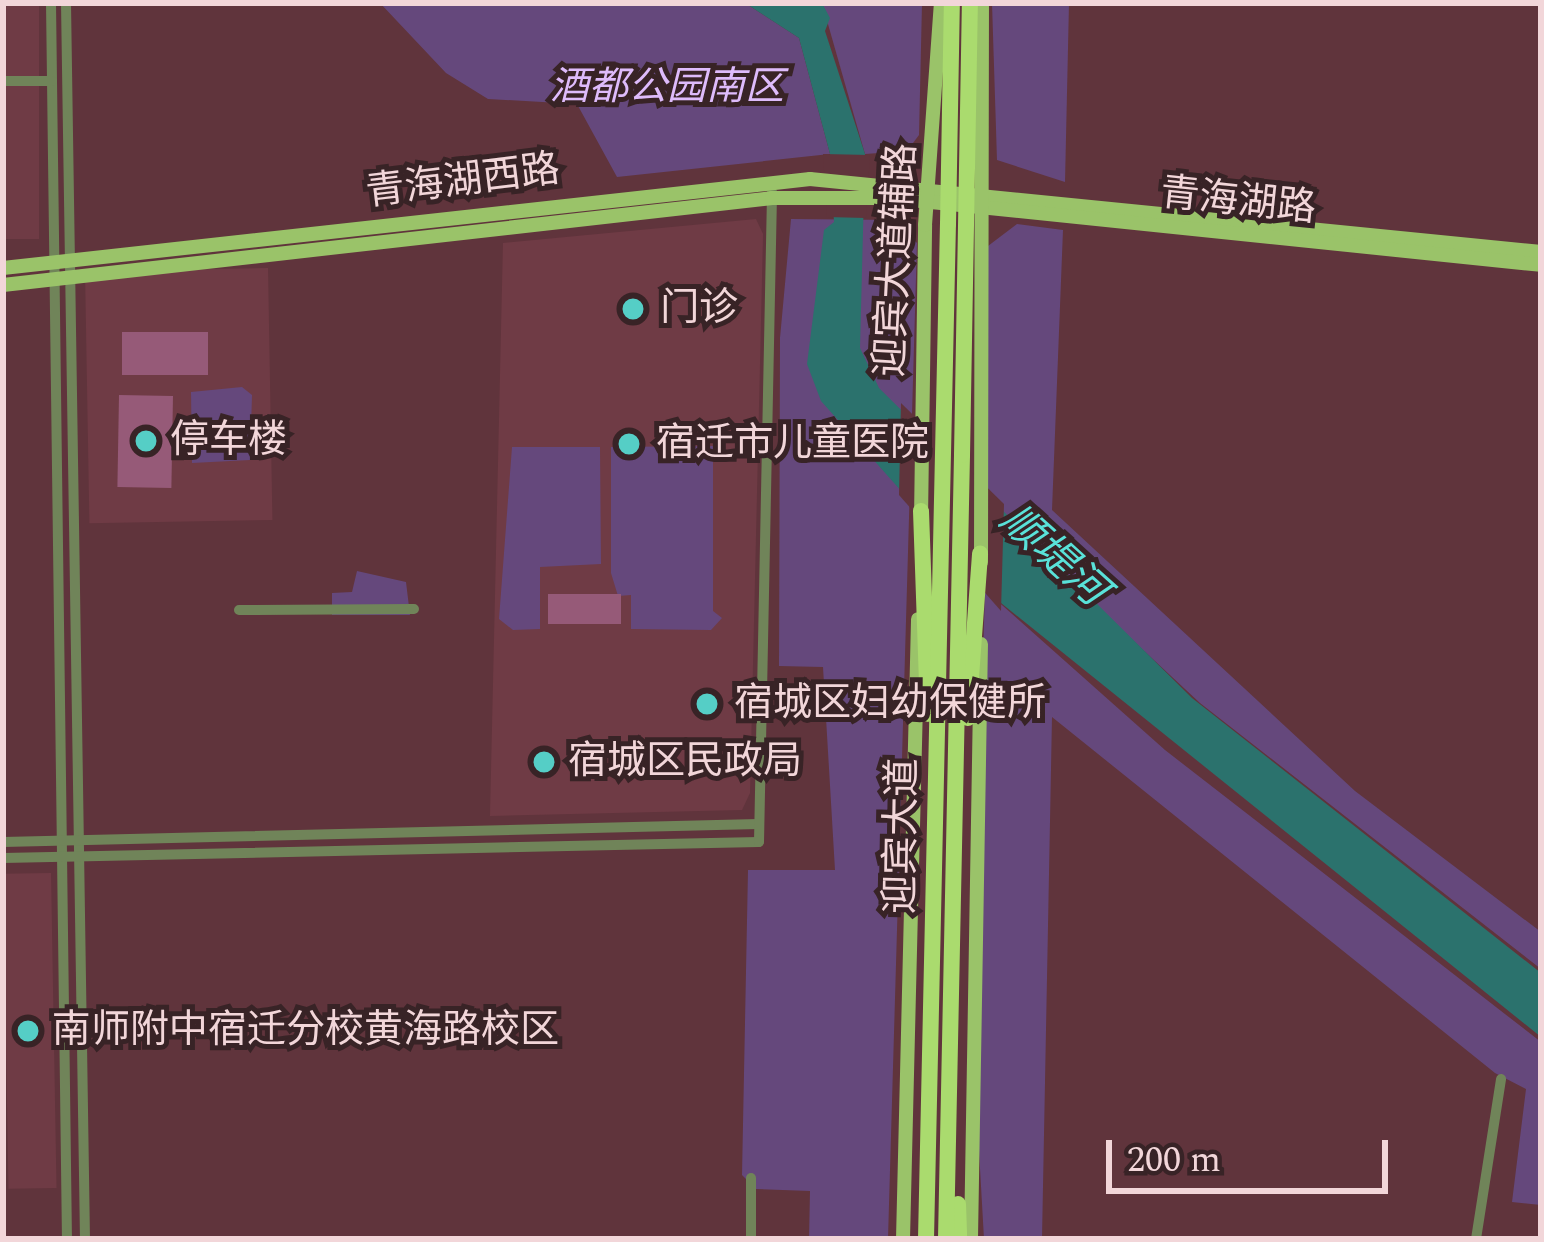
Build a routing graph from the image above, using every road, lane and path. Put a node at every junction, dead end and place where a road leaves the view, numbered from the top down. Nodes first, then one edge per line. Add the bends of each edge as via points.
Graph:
1 (51, 3) edge
2 (65, 3) edge
3 (941, 3) edge
4 (952, 3) edge
5 (970, 3) edge
6 (982, 3) edge
7 (3, 81) edge
8 (52, 81) junction
9 (771, 180) junction
10 (931, 195) junction
11 (772, 198) junction
12 (983, 200) junction
13 (1541, 252) edge
14 (62, 261) junction
15 (1541, 266) edge
16 (3, 268) edge
17 (62, 279) junction
18 (3, 285) edge
19 (921, 520) junction
20 (980, 553) joint
21 (979, 594) junction
22 (414, 609) dead end
23 (239, 610) dead end
24 (759, 824) junction
25 (955, 832) junction
26 (64, 841) junction
27 (80, 841) junction
28 (3, 842) edge
29 (64, 856) junction
30 (80, 857) junction
31 (3, 858) edge
32 (932, 969) junction
33 (932, 993) junction
34 (951, 1027) junction
35 (1501, 1079) dead end
36 (751, 1178) dead end
37 (67, 1239) edge
38 (85, 1239) edge
39 (751, 1239) edge
40 (903, 1239) edge
41 (916, 1239) edge
42 (926, 1239) edge
43 (946, 1239) edge
44 (958, 1239) edge
45 (970, 1239) edge
46 (1476, 1239) edge

1 - 8 street
2 - 14 street
3 - 10 main road, 迎宾大道辅路
4 - 32 highway, 迎宾大道, bridge
5 - 25 highway, 迎宾大道, bridge
6 - 12 main road, 迎宾大道辅路
7 - 8 street
8 - 14 street
9 - 10 main road, 青海湖西路 via 882,181
9 - 11 street
9 - 14 main road, 青海湖西路
10 - 11 main road, 青海湖西路
10 - 12 main road, 青海湖路
10 - 19 main road, 迎宾大道辅路
11 - 17 main road, 青海湖西路
11 - 24 street
12 - 13 main road, 青海湖路
12 - 15 main road, 青海湖路
12 - 20 main road, 迎宾大道辅路
14 - 16 main road, 青海湖西路
14 - 17 street
17 - 18 main road, 青海湖西路
17 - 26 street
17 - 27 street
19 - 32 highway
19 - 40 main road, 迎宾大道辅路
20 - 21 highway
21 - 25 highway
21 - 45 main road
22 - 23 street
24 - 27 street
24 - 30 street via 759,842
25 - 34 highway, 迎宾大道
26 - 27 street
26 - 28 street
26 - 29 street
27 - 30 street
29 - 30 street
29 - 31 street
29 - 37 street
30 - 38 street
32 - 33 highway, 迎宾大道
33 - 41 highway
33 - 42 highway, 迎宾大道
34 - 43 highway, 迎宾大道
34 - 44 highway
35 - 46 street
36 - 39 street

